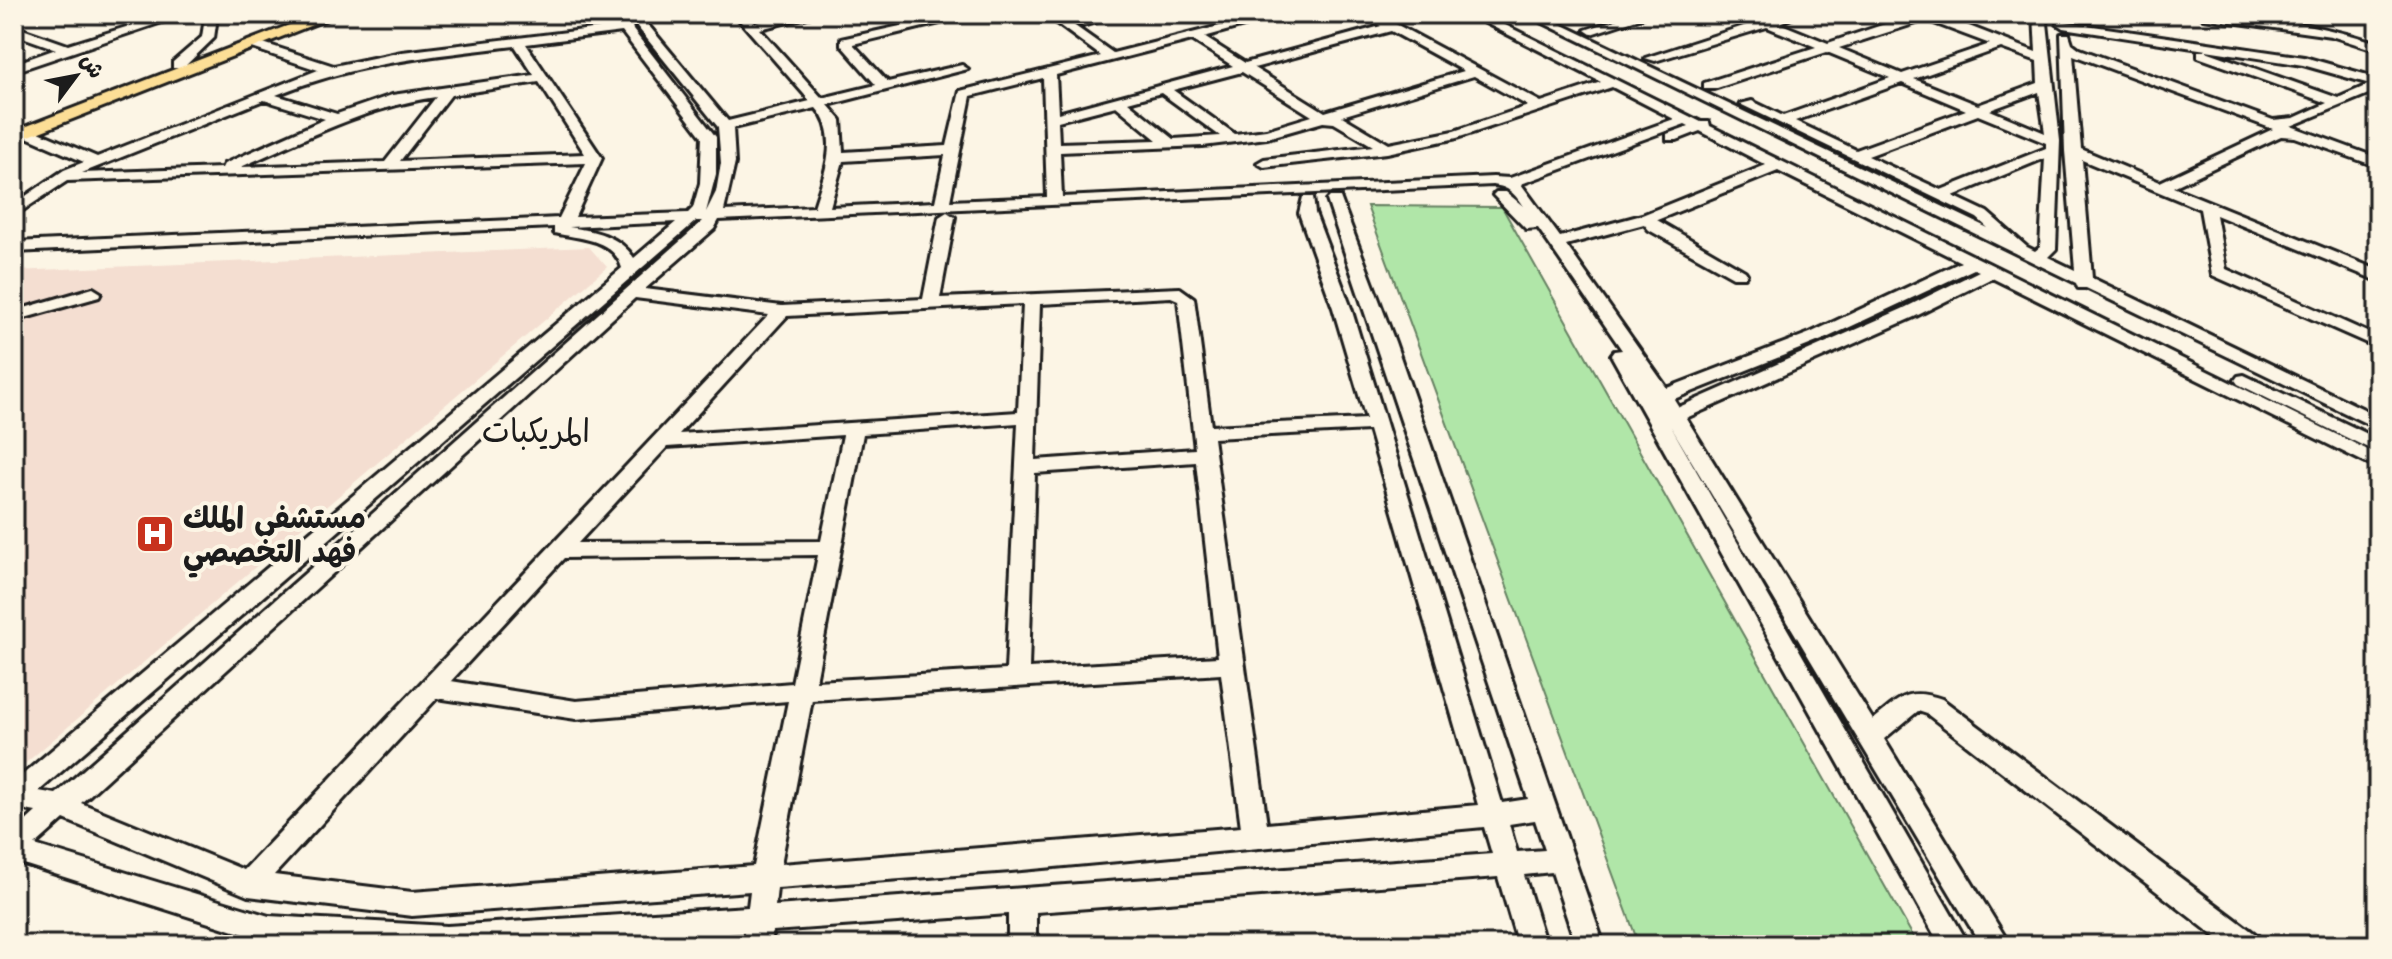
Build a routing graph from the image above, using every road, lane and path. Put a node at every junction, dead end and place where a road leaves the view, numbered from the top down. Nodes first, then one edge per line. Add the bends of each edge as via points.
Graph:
1 (180, 14) edge
2 (206, 14) edge
3 (312, 14) edge
4 (332, 14) edge
5 (614, 14) edge
6 (740, 14) edge
7 (813, 14) edge
8 (971, 14) edge
9 (1050, 14) edge
10 (1116, 14) edge
11 (1281, 14) edge
12 (1368, 14) edge
13 (1474, 14) edge
14 (1502, 14) edge
15 (1531, 14) edge
16 (1556, 14) edge
17 (1646, 14) edge
18 (1746, 14) edge
19 (1796, 14) edge
20 (2040, 14) edge
21 (2203, 14) edge
22 (1926, 15) edge
23 (1077, 18) edge
24 (2062, 19) edge
25 (631, 21) edge
26 (1767, 23) junction
27 (753, 27) junction
28 (1392, 27) junction
29 (14, 30) edge
30 (1591, 30) junction
31 (2239, 35) junction
32 (1194, 36) junction
33 (2168, 40) junction
34 (518, 41) junction
35 (2000, 44) junction
36 (256, 45) junction
37 (2066, 45) junction
38 (2378, 47) edge
39 (68, 49) junction
40 (1829, 49) junction
41 (1127, 53) junction
42 (1111, 57) junction
43 (1651, 58) junction
44 (2043, 59) junction
45 (2065, 62) junction
46 (2098, 64) junction
47 (178, 65) junction
48 (1242, 66) junction
49 (2321, 66) junction
50 (14, 68) edge
51 (962, 69) dead end
52 (332, 70) junction
53 (1475, 72) junction
54 (1049, 73) junction
55 (542, 78) junction
56 (1901, 79) junction
57 (1612, 83) junction
58 (2284, 83) junction
59 (1643, 84) junction
60 (1674, 84) junction
61 (2378, 84) edge
62 (2045, 85) junction
63 (1709, 86) junction
64 (885, 87) junction
65 (1162, 88) junction
66 (447, 91) junction
67 (261, 95) junction
68 (1739, 100) junction
69 (1118, 101) junction
70 (2337, 102) junction
71 (820, 104) junction
72 (1540, 107) junction
73 (1661, 107) junction
74 (1974, 109) junction
75 (1324, 118) junction
76 (1688, 118) junction
77 (338, 119) junction
78 (1051, 119) junction
79 (1782, 121) junction
80 (1704, 125) junction
81 (725, 126) junction
82 (2272, 129) junction
83 (18, 131) edge
84 (1232, 138) junction
85 (1170, 143) junction
86 (2053, 146) junction
87 (1052, 148) junction
88 (1387, 149) junction
89 (953, 150) junction
90 (2072, 151) junction
91 (1856, 155) junction
92 (835, 157) junction
93 (595, 158) junction
94 (96, 162) junction
95 (1264, 163) dead end
96 (2378, 163) edge
97 (1781, 164) junction
98 (389, 166) junction
99 (2378, 171) edge
100 (218, 172) junction
101 (60, 178) junction
102 (2160, 187) junction
103 (1511, 190) junction
104 (1941, 195) junction
105 (1308, 200) junction
106 (1335, 200) junction
107 (1055, 203) junction
108 (2207, 206) junction
109 (14, 211) edge
110 (944, 212) junction
111 (820, 213) junction
112 (1647, 218) junction
113 (700, 222) junction
114 (563, 225) junction
115 (1557, 243) junction
116 (14, 247) edge
117 (2048, 249) junction
118 (2026, 255) junction
119 (2082, 258) junction
120 (1975, 262) junction
121 (1998, 266) junction
122 (631, 272) junction
123 (1739, 274) dead end
124 (2378, 276) edge
125 (2084, 284) junction
126 (93, 293) dead end
127 (634, 293) junction
128 (1032, 299) junction
129 (931, 304) junction
130 (782, 311) junction
131 (14, 316) edge
132 (565, 328) junction
133 (2378, 343) edge
134 (544, 369) junction
135 (1655, 399) junction
136 (1025, 417) junction
137 (1667, 419) junction
138 (2378, 423) edge
139 (1376, 424) junction
140 (854, 429) junction
141 (1203, 432) junction
142 (661, 441) junction
143 (2378, 447) edge
144 (1205, 455) junction
145 (2378, 463) edge
146 (1024, 467) junction
147 (830, 548) junction
148 (561, 551) junction
149 (1231, 665) junction
150 (1017, 678) junction
151 (434, 688) junction
152 (802, 691) junction
153 (1869, 737) junction
154 (14, 797) edge
155 (61, 806) junction
156 (1545, 808) junction
157 (1493, 815) junction
158 (1256, 837) junction
159 (14, 849) edge
160 (1563, 860) junction
161 (1508, 865) junction
162 (765, 876) junction
163 (248, 884) junction
164 (1022, 901) junction
165 (759, 932) edge
166 (1022, 945) edge
167 (1532, 945) edge
168 (1590, 945) edge
169 (1955, 945) edge
170 (1996, 945) edge
171 (2248, 945) edge

1 - 39 street
2 - 47 street via 211,17 208,38
3 - 47 main road
4 - 36 main road
5 - 25 street
6 - 27 street
7 - 27 street
8 - 64 street via 845,42
9 - 42 street
10 - 23 street
11 - 32 street
12 - 28 street
13 - 57 street
14 - 59 street
15 - 60 street
16 - 30 street
17 - 30 street
18 - 26 street
19 - 26 street
20 - 44 street
21 - 31 street
22 - 35 street
22 - 40 street
23 - 41 street
24 - 33 street
24 - 37 street
25 - 34 street
25 - 81 street
25 - 113 street via 709,137
26 - 40 street
26 - 43 street
27 - 71 street
28 - 48 street
28 - 53 street
29 - 39 street
30 - 43 street
31 - 33 street
31 - 38 street via 2333,33
31 - 49 street
32 - 41 street
32 - 48 street
33 - 58 street
34 - 52 street
34 - 55 street
35 - 44 street
35 - 56 street
36 - 52 street
36 - 83 main road
37 - 45 street
37 - 46 street
39 - 50 street
40 - 56 street
40 - 63 street
41 - 42 street
42 - 54 street
43 - 63 street
44 - 62 street
45 - 46 street
45 - 90 street
46 - 82 street
47 - 83 main road
48 - 65 street
48 - 75 street
49 - 58 street
49 - 61 street
51 - 64 street
52 - 67 street
53 - 72 street
53 - 75 street
54 - 78 street
54 - 89 street via 965,94
55 - 66 street
55 - 93 street
56 - 74 street
56 - 79 street
57 - 72 street
57 - 73 street
58 - 70 street
59 - 73 street
59 - 121 street
60 - 68 street
60 - 118 street
61 - 70 street
62 - 74 street
62 - 86 street
63 - 68 street
64 - 71 street
65 - 69 street
65 - 84 street
66 - 77 street via 392,99
66 - 98 street
67 - 77 street
67 - 94 street
68 - 79 street
69 - 78 street
69 - 85 street
70 - 82 street
71 - 81 street
71 - 92 street via 834,120
72 - 88 street via 1457,134
73 - 76 street
74 - 86 street
74 - 91 street
75 - 84 street
75 - 88 street via 1337,119
76 - 80 street
76 - 103 street
77 - 100 street
78 - 87 street
79 - 91 street
80 - 97 street
80 - 103 street
81 - 113 street via 732,143 721,205
82 - 96 street
82 - 99 street
82 - 102 street
83 - 94 street
84 - 85 street
85 - 87 street
86 - 104 street
86 - 117 street
87 - 107 street
88 - 95 street
89 - 92 street
89 - 110 street
90 - 102 street
90 - 119 street
91 - 104 street
92 - 111 street
93 - 98 street
93 - 114 street
94 - 101 street
97 - 112 street
97 - 120 street
98 - 100 street
100 - 101 street
101 - 109 street
102 - 108 street
103 - 106 street
103 - 107 street via 1493,181
103 - 115 street
103 - 135 street
104 - 118 street via 1982,215
105 - 106 street
105 - 110 street
105 - 139 street via 1307,213
106 - 156 street
107 - 110 street
108 - 124 street
108 - 133 street via 2218,272
110 - 111 street
110 - 113 street
110 - 129 street
111 - 113 street
112 - 115 street
112 - 123 street
113 - 114 street
113 - 122 street
113 - 127 street
114 - 116 street
114 - 122 street via 609,240 627,254
115 - 135 street
117 - 118 street via 2039,256
117 - 119 street via 2058,256
118 - 125 street
119 - 125 street
120 - 121 street
120 - 135 street via 1904,298
121 - 137 street via 1908,313
121 - 143 street
121 - 145 street via 2036,293
122 - 132 street
125 - 138 street
126 - 131 street
127 - 130 street
127 - 134 street
128 - 129 street
128 - 136 street
128 - 141 street via 1174,292 1186,298
129 - 130 street
130 - 142 street
132 - 134 street via 569,335 549,355
132 - 154 street
134 - 155 street
135 - 137 street
136 - 140 street
136 - 146 street
137 - 153 street
137 - 169 street
139 - 141 street
139 - 157 street
140 - 142 street
140 - 147 street
141 - 144 street
142 - 148 street
144 - 146 street
144 - 149 street
146 - 150 street
147 - 148 street
147 - 152 street
148 - 151 street
149 - 150 street
149 - 158 street
150 - 152 street
151 - 152 street via 576,710
151 - 163 street
152 - 162 street
153 - 170 street
153 - 171 street via 1914,701 1934,706
154 - 155 street
155 - 159 street
155 - 163 street
156 - 157 street
156 - 160 street
157 - 158 street
157 - 161 street
158 - 162 street
159 - 165 street via 269,929 447,939
160 - 161 street
160 - 168 street
161 - 164 street
161 - 167 street
162 - 163 street via 412,904
162 - 165 street
164 - 165 street
164 - 166 street

